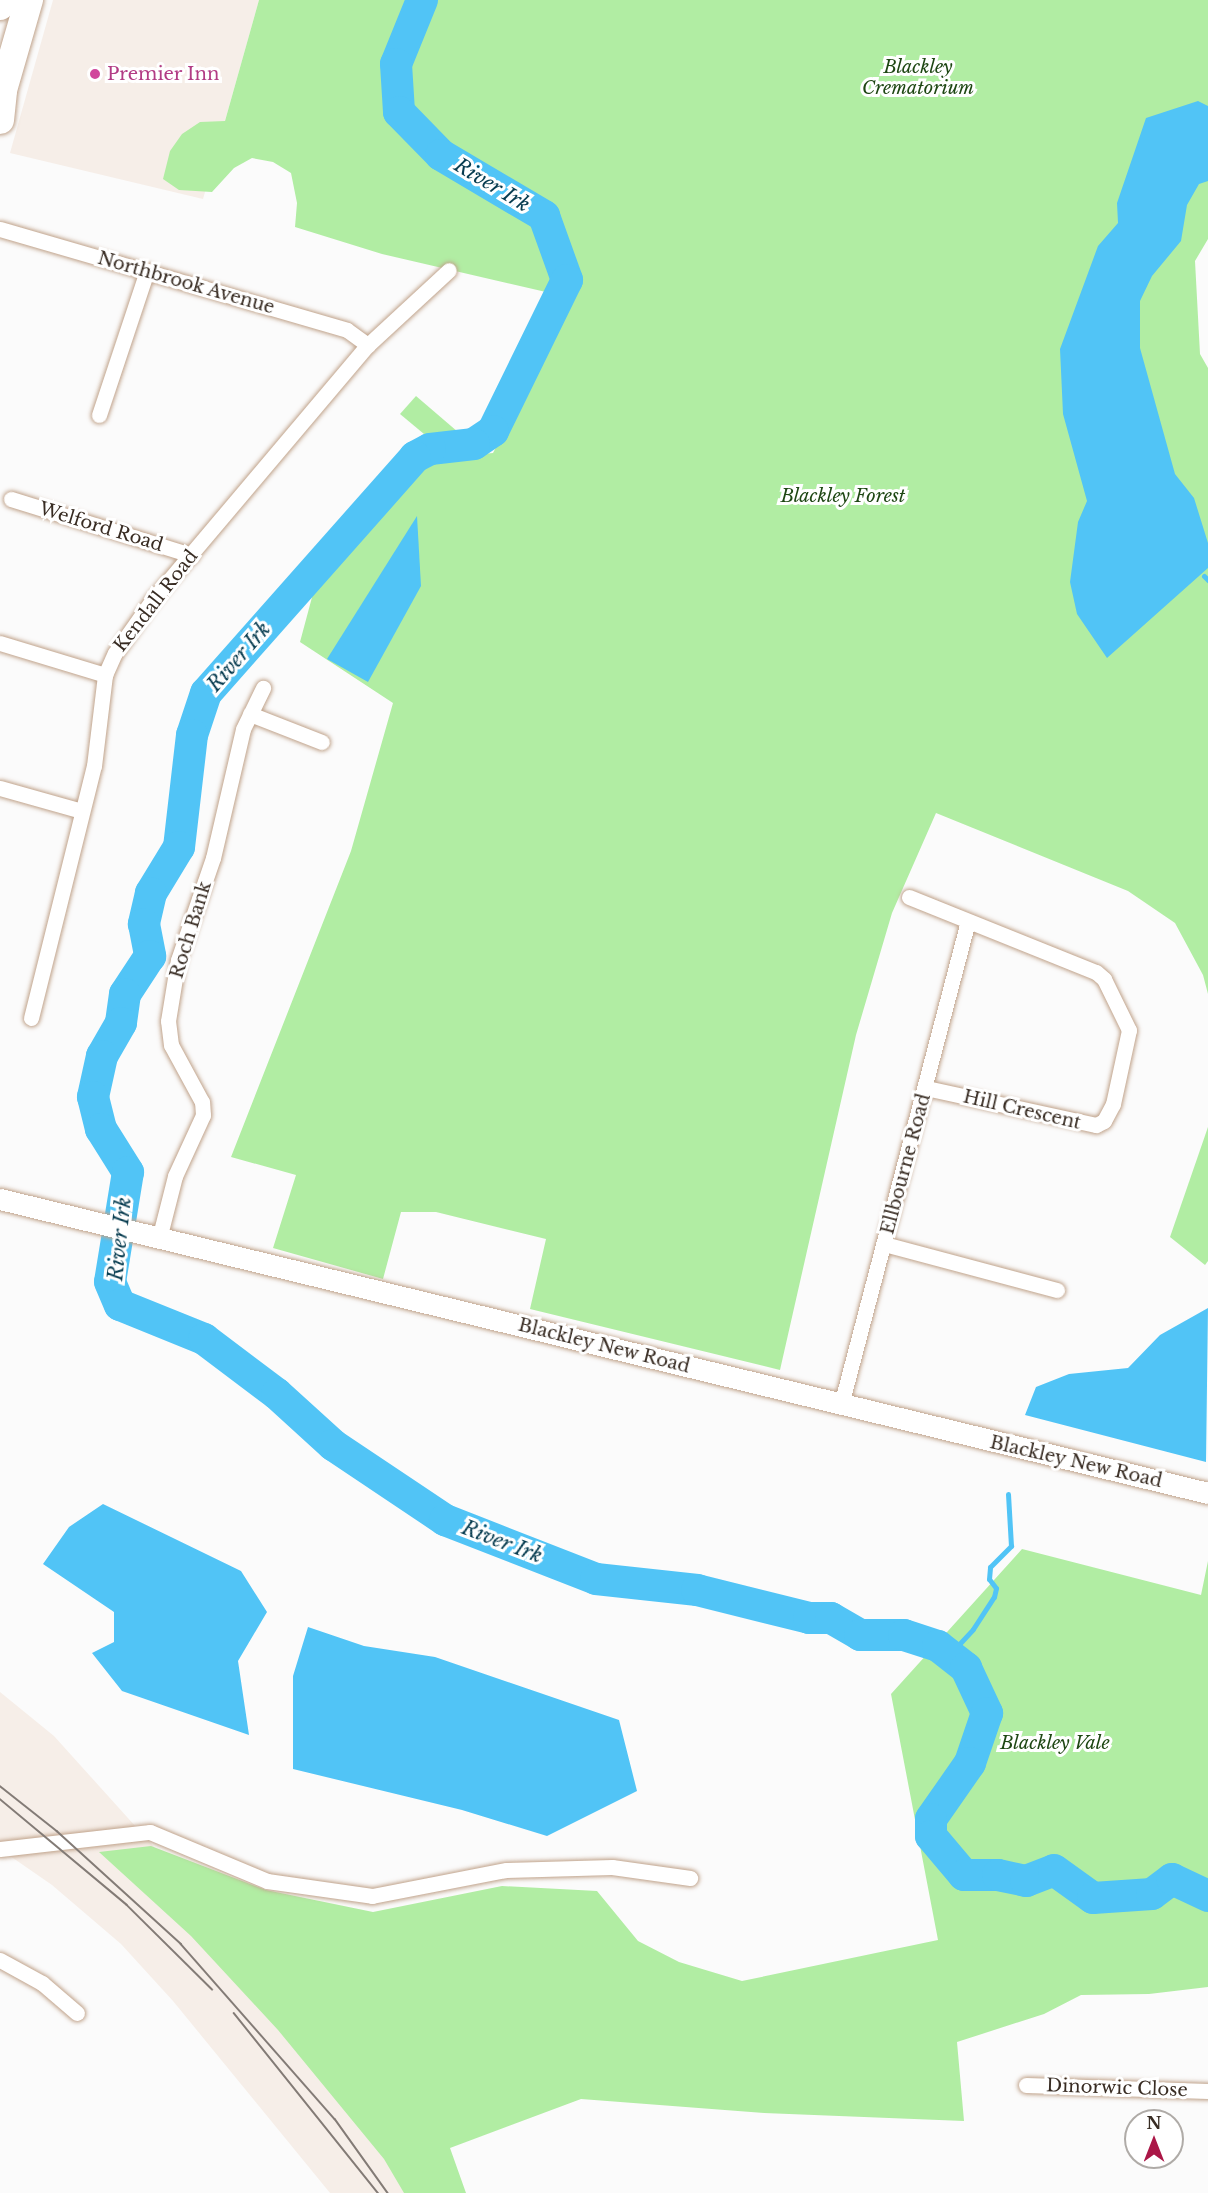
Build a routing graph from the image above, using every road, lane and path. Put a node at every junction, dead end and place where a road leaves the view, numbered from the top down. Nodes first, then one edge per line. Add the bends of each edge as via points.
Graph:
1 (2, 0) edge
2 (29, 0) edge
3 (0, 6) edge
4 (2, 92) edge
5 (0, 120) edge
6 (0, 229) edge
7 (448, 270) dead end
8 (147, 271) junction
9 (368, 345) junction
10 (99, 415) dead end
11 (11, 499) dead end
12 (191, 555) junction
13 (0, 643) edge
14 (105, 675) junction
15 (263, 688) dead end
16 (250, 714) junction
17 (322, 742) dead end
18 (0, 788) edge
19 (82, 811) junction
20 (909, 897) dead end
21 (968, 921) junction
22 (31, 1018) dead end
23 (926, 1088) junction
24 (0, 1198) edge
25 (160, 1235) junction
26 (884, 1244) junction
27 (1057, 1290) dead end
28 (841, 1405) junction
29 (1208, 1493) edge
30 (0, 1849) edge
31 (690, 1878) dead end
32 (0, 1960) edge
33 (77, 2013) dead end
34 (1026, 2085) dead end
35 (1208, 2091) edge

1 - 3 highway
2 - 4 highway
4 - 5 highway
6 - 8 street, Northbrook Avenue
7 - 9 street, Kendall Road
8 - 9 street, Northbrook Avenue via 347,330
8 - 10 street
9 - 12 street, Kendall Road
11 - 12 street, Welford Road
12 - 14 street, Kendall Road via 128,633
13 - 14 street
14 - 19 street, Kendall Road via 94,766
15 - 16 street, Roch Bank
16 - 17 street
16 - 25 street, Roch Bank via 243,729 213,858 178,960 168,1021 171,1045 202,1101 203,1115 175,1176
18 - 19 street
19 - 22 street, Kendall Road
20 - 21 street, Hill Crescent
21 - 23 street, Ellbourne Road
21 - 23 street, Hill Crescent via 1096,972 1104,979 1129,1030 1113,1104 1104,1120 1086,1126
23 - 26 street, Ellbourne Road
24 - 25 street, Blackley New Road
25 - 28 street, Blackley New Road
26 - 27 street
26 - 28 street, Ellbourne Road
28 - 29 street, Blackley New Road
30 - 31 street via 150,1832 267,1881 372,1896 506,1869 612,1867
32 - 33 street via 42,1983
34 - 35 street, Dinorwic Close

